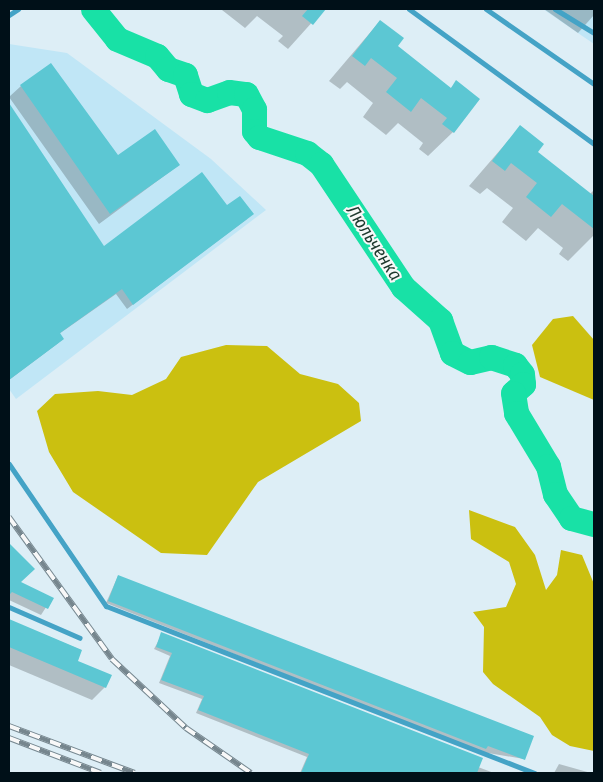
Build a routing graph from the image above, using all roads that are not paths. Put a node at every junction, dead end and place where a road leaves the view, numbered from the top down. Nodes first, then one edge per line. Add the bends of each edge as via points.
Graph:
1 (18, 9) edge
2 (409, 9) edge
3 (486, 9) edge
4 (555, 9) edge
5 (9, 15) edge
6 (594, 33) edge
7 (594, 84) edge
8 (594, 144) edge
9 (9, 464) edge
10 (9, 607) edge
11 (80, 638) dead end
12 (535, 773) edge

1 - 5 lane
2 - 8 lane
3 - 7 lane
4 - 6 lane
9 - 12 lane via 106,606
10 - 11 lane

